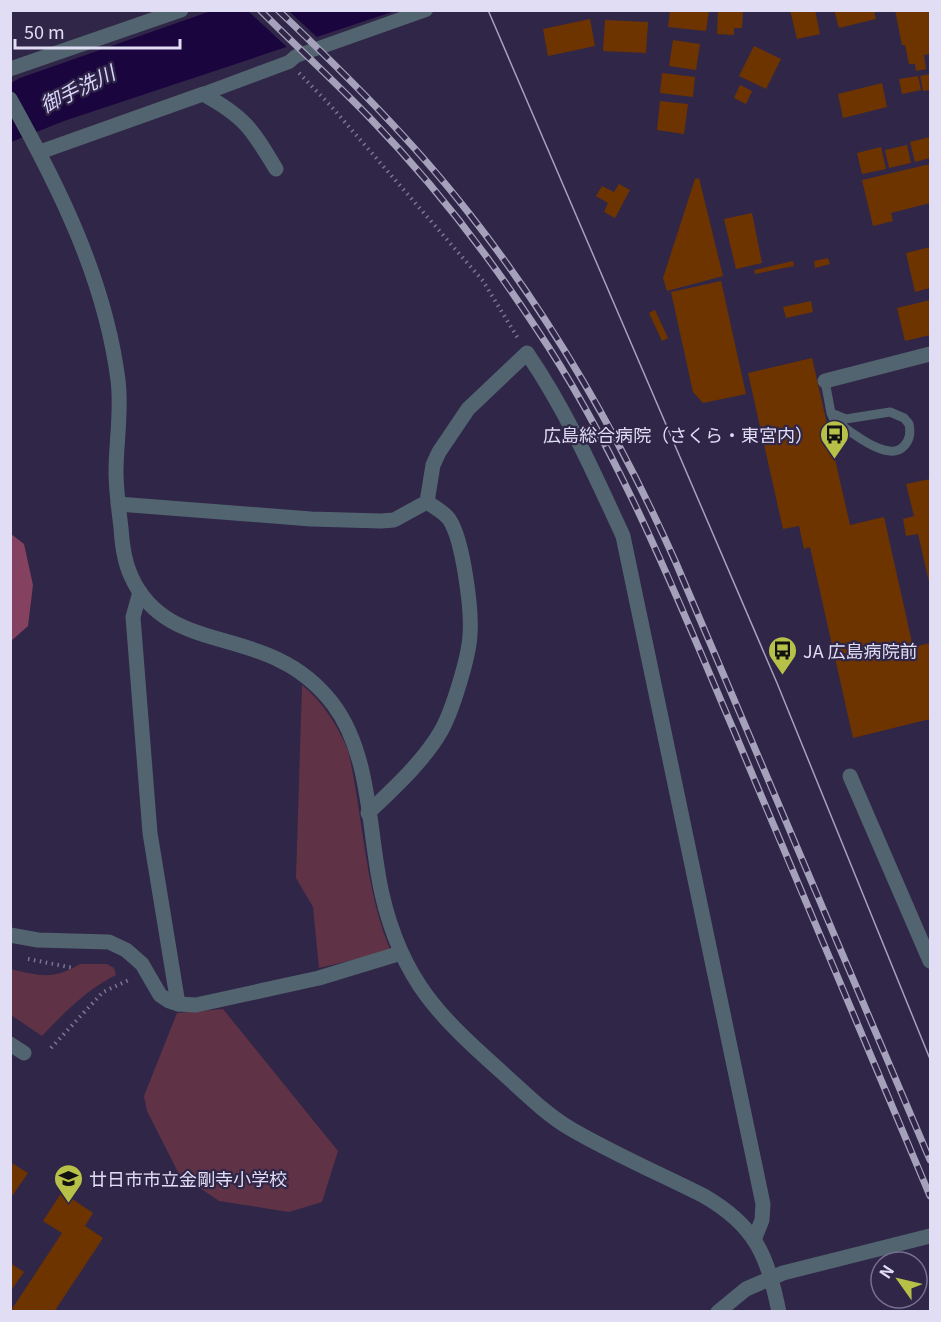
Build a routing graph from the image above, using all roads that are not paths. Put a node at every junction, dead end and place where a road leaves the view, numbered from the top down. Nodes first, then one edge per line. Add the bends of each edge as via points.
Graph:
1 (181, 10) edge
2 (426, 10) edge
3 (10, 69) edge
4 (203, 94) junction
5 (10, 99) edge
6 (38, 149) junction
7 (276, 169) dead end
8 (930, 354) edge
9 (825, 381) joint
10 (831, 413) junction
11 (427, 502) junction
12 (118, 504) junction
13 (140, 592) junction
14 (850, 776) dead end
15 (368, 813) junction
16 (10, 935) edge
17 (401, 953) junction
18 (930, 961) edge
19 (178, 1004) junction
20 (10, 1044) edge
21 (24, 1053) dead end
22 (930, 1236) edge
23 (754, 1240) junction
24 (771, 1277) junction
25 (718, 1311) edge
26 (779, 1311) edge

1 - 3 street
2 - 4 street
4 - 6 street
4 - 7 street via 225,106 252,129
5 - 6 street
6 - 12 street via 89,262 105,313 118,382
8 - 9 street
9 - 10 lane
10 - 10 lane via 846,419 897,414 909,424 909,439 899,451 881,450 834,420
11 - 12 street via 394,520 381,521
11 - 15 street via 448,518 456,536 467,584 470,635 459,684 441,731 411,771
11 - 23 street via 439,452 468,408 527,353 548,384 623,536 763,1204
12 - 13 street via 125,561
13 - 15 street via 151,606 178,626 277,659 317,687 346,725 355,748
13 - 19 street via 133,617 150,833
14 - 18 street
15 - 17 street via 381,891 391,932
16 - 19 street via 109,942 135,956 160,995
17 - 19 street via 320,978 201,1005
17 - 23 street via 432,1006 538,1105 585,1137 721,1206
20 - 21 street
22 - 24 street
23 - 24 street
24 - 25 street via 746,1289
24 - 26 street

